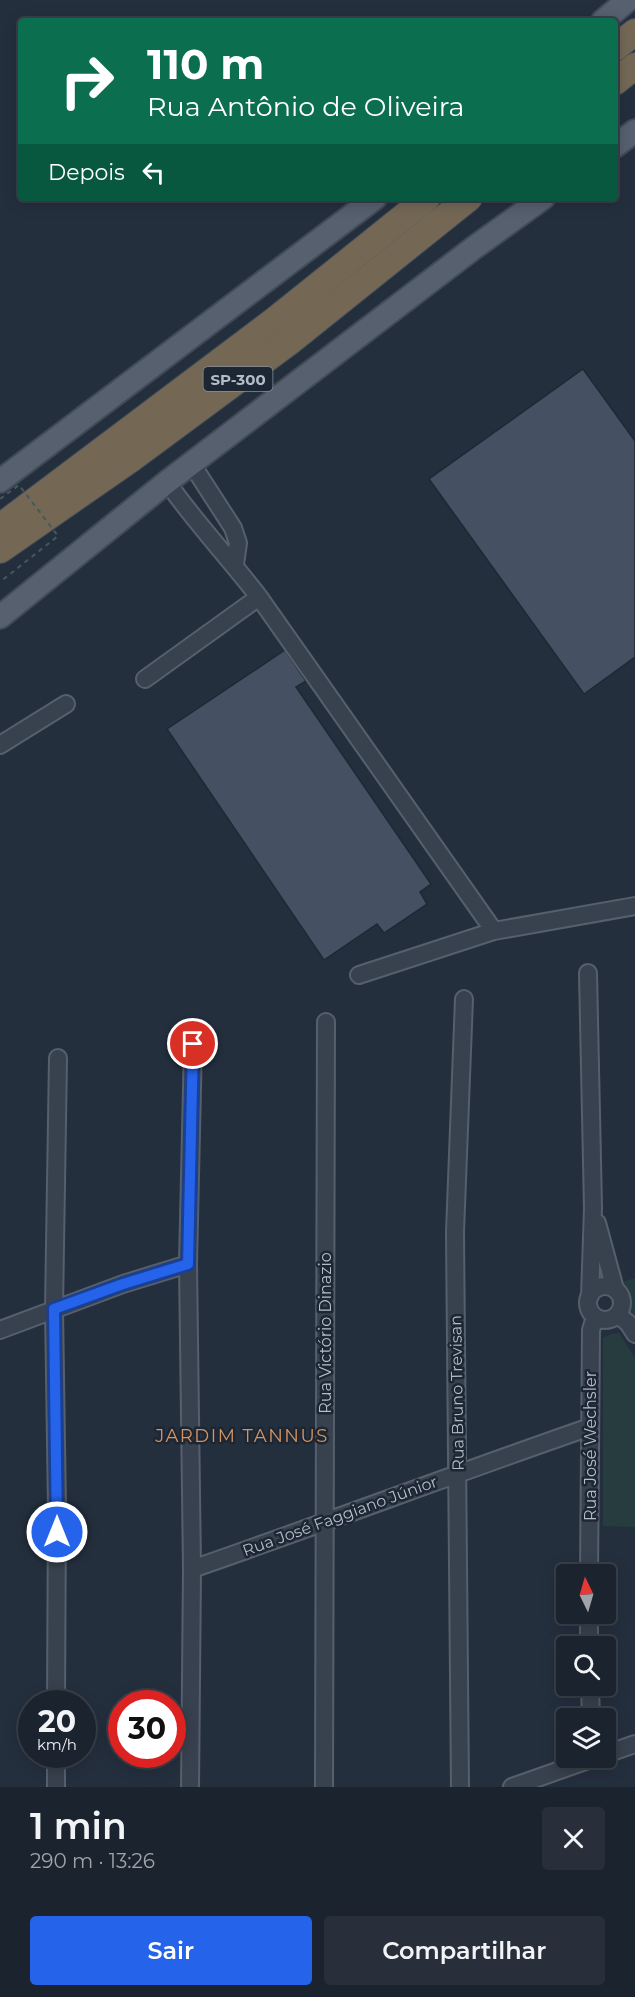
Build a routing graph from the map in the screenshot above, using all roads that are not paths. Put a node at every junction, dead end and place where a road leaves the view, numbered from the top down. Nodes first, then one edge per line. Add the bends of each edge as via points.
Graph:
1 (628, 0) edge
2 (607, 18) edge
3 (635, 32) edge
4 (618, 46) edge
5 (635, 66) edge
6 (618, 80) edge
7 (635, 131) edge
8 (618, 144) edge
9 (371, 201) edge
10 (423, 201) edge
11 (465, 201) edge
12 (539, 201) edge
13 (192, 463) junction
14 (0, 481) edge
15 (167, 482) junction
16 (0, 527) edge
17 (0, 550) edge
18 (235, 564) junction
19 (259, 597) junction
20 (0, 617) edge
21 (145, 679) dead end
22 (66, 704) dead end
23 (0, 745) edge
24 (635, 906) edge
25 (494, 931) junction
26 (588, 973) dead end
27 (359, 975) dead end
28 (464, 999) dead end
29 (326, 1022) dead end
30 (193, 1044) dead end
31 (58, 1058) dead end
32 (592, 1208) junction
33 (188, 1264) junction
34 (615, 1289) junction
35 (590, 1296) junction
36 (54, 1309) junction
37 (618, 1315) junction
38 (596, 1317) junction
39 (0, 1330) edge
40 (635, 1334) edge
41 (590, 1427) junction
42 (458, 1473) junction
43 (324, 1524) junction
44 (589, 1564) edge
45 (192, 1569) junction
46 (56, 1690) edge
47 (635, 1744) edge
48 (616, 1751) edge
49 (56, 1768) edge
50 (564, 1768) edge
51 (56, 1787) edge
52 (190, 1787) edge
53 (324, 1787) edge
54 (460, 1787) edge
55 (512, 1787) edge

1 - 2 main road
3 - 4 highway
5 - 6 highway
7 - 8 main road
9 - 14 main road
10 - 16 highway, SP-300 via 275,320
11 - 17 highway, SP-300 via 288,343
12 - 13 main road
13 - 15 main road
13 - 18 street via 233,528 238,543
15 - 18 street via 190,516
15 - 20 main road
18 - 19 street
19 - 21 street
19 - 25 street
22 - 23 street
24 - 25 street
25 - 27 street
26 - 32 street
28 - 42 street, Rua Bruno Trevisan via 454,1232
29 - 43 street, Rua Victório Dinazio
30 - 33 street
31 - 36 street
32 - 34 street
32 - 35 street
33 - 36 street
33 - 45 street
34 - 35 street via 604,1286
34 - 37 street via 622,1298
35 - 38 street via 589,1308
36 - 39 street
36 - 46 street
37 - 38 street via 607,1320
37 - 40 street
38 - 41 street, Rua José Wechsler via 591,1330
41 - 42 street, Rua José Faggiano Júnior
41 - 44 street, Rua José Wechsler
42 - 43 street, Rua José Faggiano Júnior
42 - 54 street, Rua Bruno Trevisan
43 - 45 street, Rua José Faggiano Júnior
43 - 53 street, Rua Victório Dinazio
45 - 52 street
47 - 48 street
49 - 51 street
50 - 55 street

